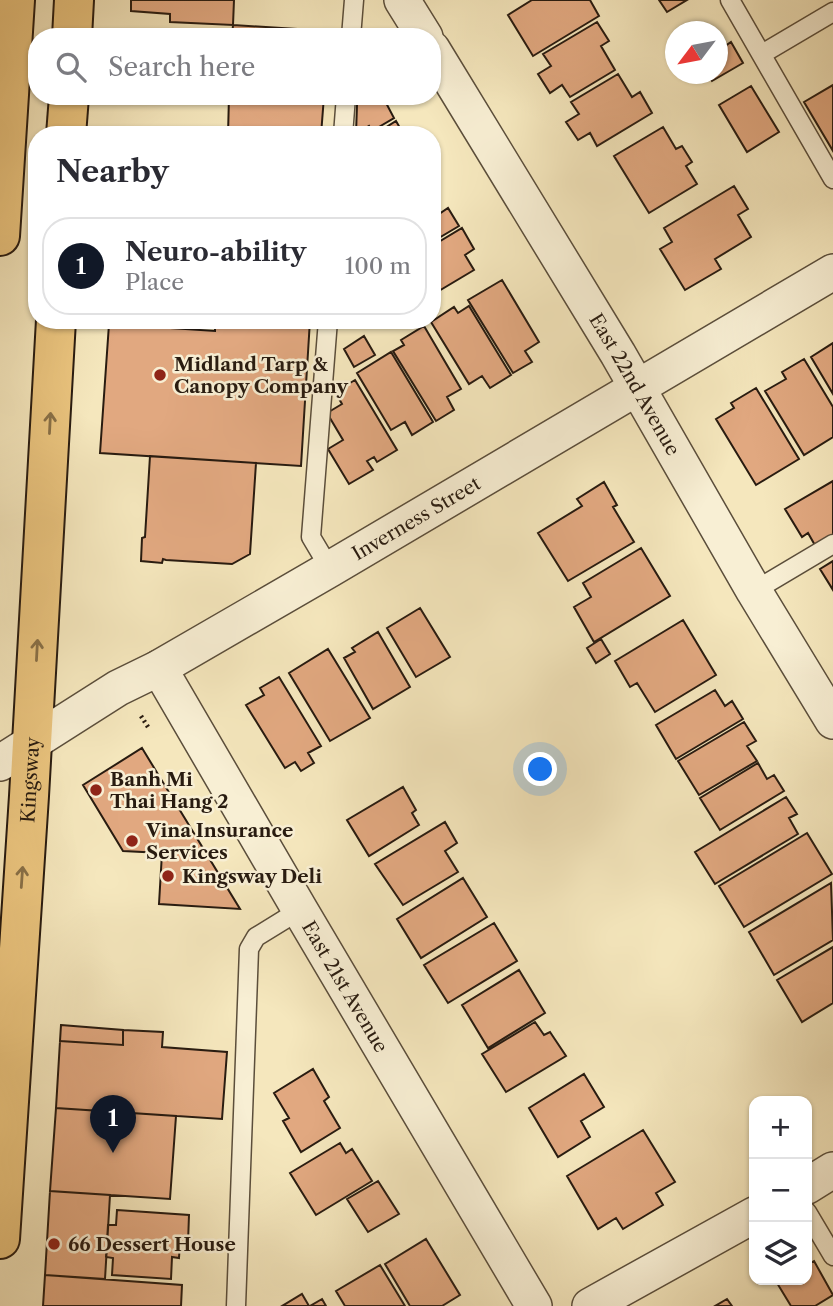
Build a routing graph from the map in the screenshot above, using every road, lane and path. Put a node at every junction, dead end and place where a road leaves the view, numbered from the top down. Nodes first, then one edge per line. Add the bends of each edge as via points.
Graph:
1 (15, 0) edge
2 (74, 0) edge
3 (354, 0) edge
4 (402, 0) edge
5 (730, 0) edge
6 (833, 12) edge
7 (72, 28) edge
8 (352, 28) edge
9 (419, 28) edge
10 (762, 54) junction
11 (441, 64) edge
12 (68, 105) edge
13 (345, 105) edge
14 (67, 126) edge
15 (344, 126) edge
16 (833, 179) edge
17 (0, 236) edge
18 (833, 272) edge
19 (54, 329) edge
20 (327, 329) edge
21 (637, 387) junction
22 (833, 544) edge
23 (330, 569) junction
24 (754, 591) junction
25 (159, 667) junction
26 (833, 721) edge
27 (16, 753) edge
28 (300, 911) junction
29 (833, 1170) edge
30 (812, 1183) edge
31 (749, 1218) edge
32 (812, 1220) edge
33 (0, 1239) edge
34 (833, 1256) edge
35 (236, 1306) edge
36 (534, 1306) edge
37 (590, 1306) edge

1 - 17 main road
2 - 7 main road
3 - 8 lane
4 - 9 street
5 - 10 lane
6 - 10 lane
10 - 16 lane
11 - 21 street, East 22nd Avenue
12 - 14 main road
13 - 15 lane
18 - 21 street, Inverness Street
27 -> 19 main road, Kingsway
20 - 23 lane via 310,537
21 - 23 street, Inverness Street
21 - 24 street, East 22nd Avenue
22 - 24 lane
23 - 25 street, Inverness Street
24 - 26 street, East 22nd Avenue
25 - 27 street, Inverness Street
25 - 28 street, East 21st Avenue
33 -> 27 main road, Kingsway
28 - 35 lane via 256,937 249,949
28 - 36 street, East 21st Avenue
29 - 30 street
31 - 37 street
32 - 34 lane

